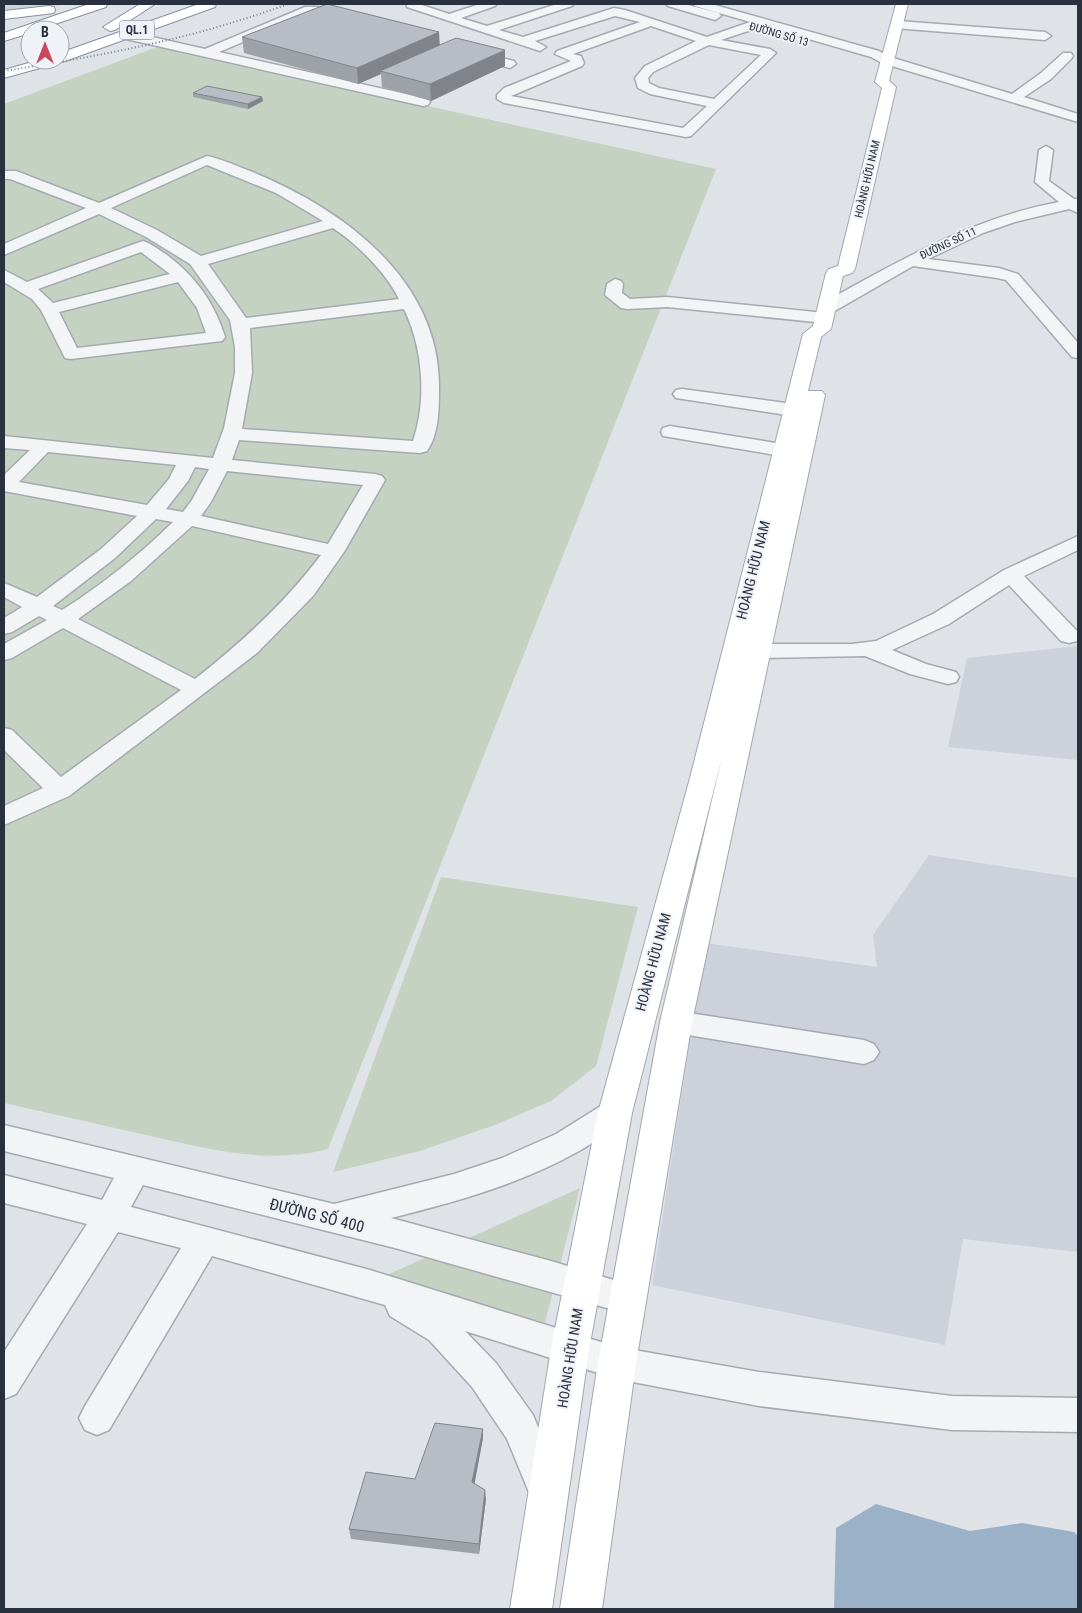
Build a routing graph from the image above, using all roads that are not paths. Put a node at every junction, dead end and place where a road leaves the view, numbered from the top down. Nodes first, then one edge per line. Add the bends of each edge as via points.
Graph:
1 (82, 4) edge
2 (100, 4) edge
3 (148, 4) edge
4 (208, 4) edge
5 (416, 4) edge
6 (491, 4) edge
7 (568, 4) edge
8 (672, 4) edge
9 (699, 4) edge
10 (902, 4) edge
11 (752, 8) dead end
12 (659, 9) dead end
13 (737, 9) edge
14 (4, 17) edge
15 (448, 18) junction
16 (354, 22) edge
17 (95, 23) dead end
18 (650, 23) junction
19 (898, 25) junction
20 (750, 26) junction
21 (486, 30) junction
22 (733, 31) junction
23 (126, 35) junction
24 (1045, 36) dead end
25 (4, 37) edge
26 (707, 41) junction
27 (524, 42) junction
28 (457, 51) edge
29 (209, 52) junction
30 (70, 53) edge
31 (70, 54) edge
32 (561, 54) junction
33 (1070, 58) edge
34 (886, 60) junction
35 (510, 64) dead end
36 (20, 69) edge
37 (29, 70) edge
38 (4, 74) edge
39 (378, 80) edge
40 (4, 81) edge
41 (882, 82) junction
42 (361, 87) junction
43 (870, 96) dead end
44 (1014, 98) junction
45 (423, 102) edge
46 (716, 104) junction
47 (1078, 118) edge
48 (1046, 150) dead end
49 (4, 175) edge
50 (1076, 205) edge
51 (100, 208) junction
52 (80, 216) junction
53 (335, 222) junction
54 (142, 246) junction
55 (4, 250) edge
56 (908, 261) junction
57 (198, 262) junction
58 (833, 266) junction
59 (4, 275) edge
60 (182, 276) junction
61 (876, 281) junction
62 (615, 284) dead end
63 (25, 288) junction
64 (410, 303) junction
65 (49, 309) junction
66 (824, 318) junction
67 (241, 324) junction
68 (1078, 353) edge
69 (682, 394) dead end
70 (793, 410) junction
71 (670, 432) dead end
72 (232, 434) junction
73 (4, 442) edge
74 (44, 446) junction
75 (782, 450) junction
76 (188, 461) junction
77 (220, 464) junction
78 (4, 485) edge
79 (152, 512) junction
80 (188, 519) junction
81 (1078, 542) edge
82 (334, 552) junction
83 (1011, 574) junction
84 (4, 588) edge
85 (37, 606) junction
86 (63, 618) junction
87 (4, 627) edge
88 (1069, 636) dead end
89 (868, 648) junction
90 (747, 649) junction
91 (4, 654) edge
92 (948, 677) dead end
93 (197, 689) junction
94 (4, 736) edge
95 (60, 790) junction
96 (4, 816) edge
97 (676, 1022) junction
98 (864, 1052) dead end
99 (614, 1113) junction
100 (4, 1138) edge
101 (134, 1171) junction
102 (4, 1189) edge
103 (110, 1216) junction
104 (334, 1218) junction
105 (204, 1239) junction
106 (370, 1285) junction
107 (582, 1285) junction
108 (628, 1300) junction
109 (570, 1349) junction
110 (617, 1363) junction
111 (4, 1382) edge
112 (1078, 1415) edge
113 (97, 1418) dead end
114 (548, 1494) junction
115 (531, 1609) edge
116 (581, 1609) edge

1 - 14 main road
2 - 14 main road
2 - 25 main road
3 - 17 main road, QL.1
3 - 30 main road, QL.1
4 - 23 main road, QL.1
5 - 15 street via 411,5
6 - 15 street
7 - 21 street
8 - 20 street, ĐƯỜNG SỐ 13
9 - 13 street, ĐƯỜNG SỐ 13 via 724,11
10 - 19 main road, HOÀNG HỮU NAM
11 - 13 street
12 - 22 street
13 - 34 street, ĐƯỜNG SỐ 13
15 - 21 street
16 - 29 street via 306,11
18 - 26 street
18 - 27 street via 614,12
18 - 32 street
19 - 24 street
19 - 34 main road, HOÀNG HỮU NAM
20 - 22 street
20 - 34 street, ĐƯỜNG SỐ 13 via 866,59
21 - 27 street
22 - 26 street
23 - 29 street
23 - 31 main road, QL.1
26 - 46 street via 770,53
26 - 46 street via 649,69 641,78 643,85 654,91
27 - 32 street
28 - 35 street
29 - 42 street
32 - 46 street via 577,59 578,63 509,91 504,99 686,133
33 - 44 street
34 - 41 main road, HOÀNG HỮU NAM
34 - 44 street, ĐƯỜNG SỐ 13
36 - 38 main road
37 - 40 main road
39 - 42 street
41 - 43 main road via 872,86
41 - 58 main road, HOÀNG HỮU NAM via 888,87 846,269
42 - 45 street
44 - 47 street, ĐƯỜNG SỐ 13
48 - 50 street via 1042,182
49 - 51 street via 11,174
50 - 56 street, ĐƯỜNG SỐ 11 via 1015,216
51 - 52 street
51 - 53 street via 207,160 292,195
51 - 57 street via 144,228
52 - 54 street
52 - 55 street
53 - 57 street
53 - 64 street via 374,256
54 - 60 street
54 - 63 street
56 - 61 street, ĐƯỜNG SỐ 11
56 - 68 street via 1012,277
57 - 67 street
58 - 61 street via 854,280
58 - 66 main road, HOÀNG HỮU NAM
59 - 63 street
60 - 65 street
60 - 65 street via 208,310 212,322 64,341
61 - 66 street, ĐƯỜNG SỐ 11
62 - 66 street via 613,295 627,304 667,302
63 - 65 street via 38,296
64 - 67 street
64 - 72 street via 422,332 430,368 430,400 420,447
66 - 70 main road, HOÀNG HỮU NAM via 812,334
66 - 90 main road, HOÀNG HỮU NAM via 827,336
67 - 72 street via 244,358
69 - 70 street
70 - 75 main road, HOÀNG HỮU NAM
71 - 75 street
72 - 77 street
73 - 74 street
74 - 76 street
74 - 78 street
75 - 90 main road, HOÀNG HỮU NAM
76 - 77 street
76 - 79 street via 175,486
77 - 80 street
77 - 82 street via 375,480
78 - 79 street
79 - 80 street
79 - 85 street via 90,568
80 - 82 street
80 - 86 street via 138,566
81 - 83 street
82 - 93 street via 305,591 248,648
83 - 88 street
83 - 89 street via 941,619 881,647
84 - 85 street
85 - 86 street
85 - 87 street
86 - 91 street
86 - 93 street
89 - 90 street via 852,651
89 - 92 street via 918,669
90 - 97 main road, HOÀNG HỮU NAM
90 - 99 main road, HOÀNG HỮU NAM via 703,778
93 - 95 street
94 - 95 street
95 - 96 street
97 - 98 street
97 - 108 main road, HOÀNG HỮU NAM
99 - 104 street via 566,1144 504,1171
99 - 107 main road, HOÀNG HỮU NAM
100 - 101 street, ĐƯỜNG SỐ 400
101 - 103 street
101 - 104 street, ĐƯỜNG SỐ 400
102 - 103 street
103 - 105 street
103 - 111 street
104 - 107 street, ĐƯỜNG SỐ 400
105 - 106 street
105 - 113 street
106 - 109 street
106 - 114 street via 441,1329 484,1376 520,1427
107 - 108 street, ĐƯỜNG SỐ 400
107 - 109 main road, HOÀNG HỮU NAM
108 - 110 main road, HOÀNG HỮU NAM
109 - 110 street
109 - 114 main road, HOÀNG HỮU NAM
110 - 112 street via 759,1390 952,1413
110 - 116 main road, HOÀNG HỮU NAM
114 - 115 main road, HOÀNG HỮU NAM

